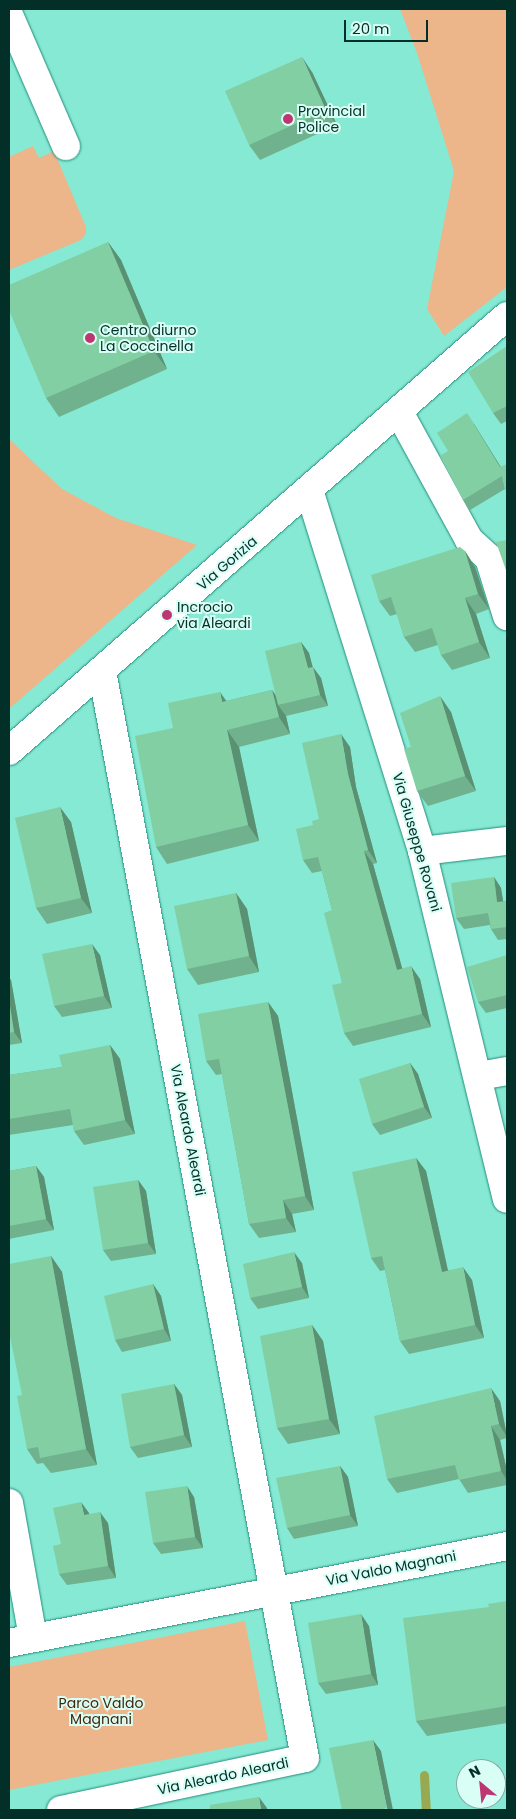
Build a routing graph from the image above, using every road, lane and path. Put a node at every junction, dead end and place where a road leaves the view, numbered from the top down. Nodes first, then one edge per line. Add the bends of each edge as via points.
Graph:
1 (9, 14) edge
2 (66, 146) dead end
3 (507, 316) edge
4 (399, 412) junction
5 (310, 490) junction
6 (507, 616) edge
7 (102, 671) junction
8 (9, 751) edge
9 (507, 841) edge
10 (422, 851) junction
11 (507, 1071) edge
12 (479, 1076) junction
13 (507, 1199) edge
14 (9, 1503) edge
15 (507, 1546) edge
16 (274, 1590) junction
17 (21, 1641) edge
18 (61, 1810) edge

1 - 2 street
3 - 4 street, Via Gorizia
4 - 5 street, Via Gorizia
4 - 6 street via 469,540 489,558
5 - 7 street, Via Gorizia
5 - 10 street, Via Giuseppe Rovani
7 - 8 street, Via Gorizia
7 - 16 street, Via Aleardo Aleardi
9 - 10 street
10 - 12 street, Via Giuseppe Rovani
11 - 12 street
12 - 13 street, Via Giuseppe Rovani
14 - 17 street
15 - 16 street, Via Valdo Magnani
16 - 17 street
16 - 18 street, Via Aleardo Aleardi via 305,1758

